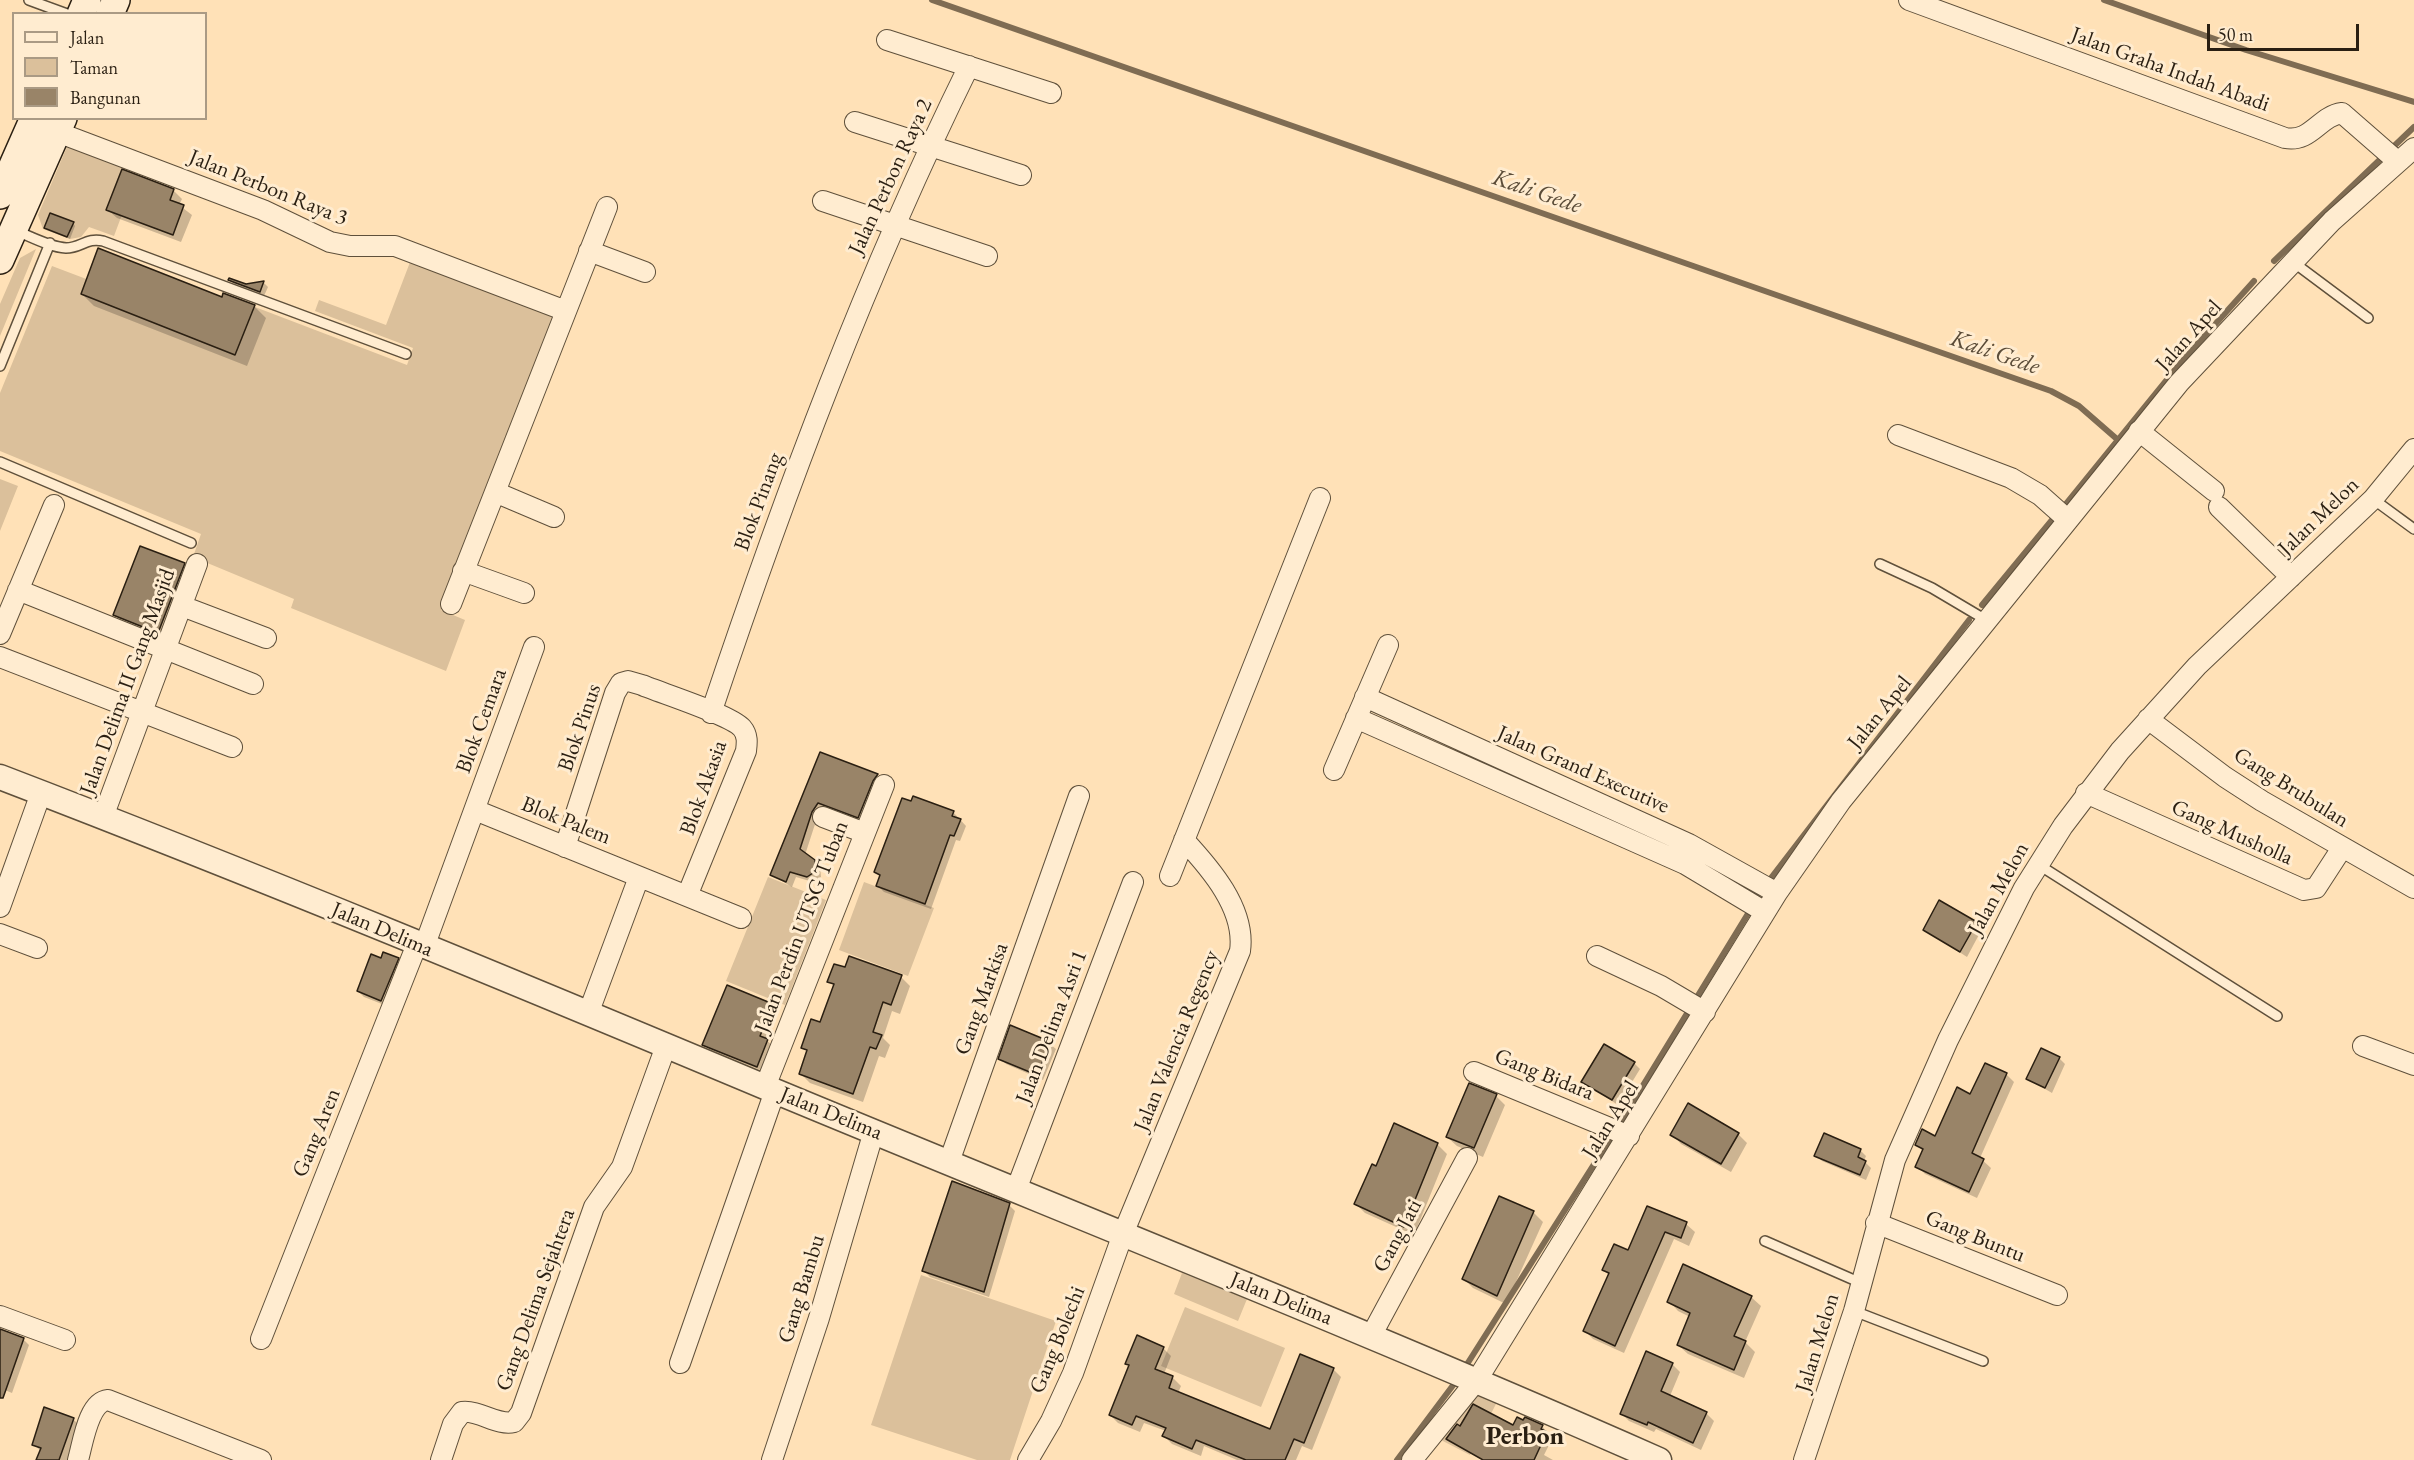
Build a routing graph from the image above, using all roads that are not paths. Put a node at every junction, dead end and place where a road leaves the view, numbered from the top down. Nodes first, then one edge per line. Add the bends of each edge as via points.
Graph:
1 (29, 0) edge
2 (1909, 0) edge
3 (62, 12) edge
4 (887, 40) dead end
5 (969, 66) junction
6 (1051, 93) dead end
7 (855, 122) dead end
8 (51, 123) edge
9 (930, 146) junction
10 (2414, 148) edge
11 (2390, 155) junction
12 (1021, 175) dead end
13 (0, 195) edge
14 (824, 201) dead end
15 (606, 207) dead end
16 (894, 225) junction
17 (6, 227) edge
18 (50, 243) junction
19 (589, 251) junction
20 (987, 256) dead end
21 (0, 260) edge
22 (2292, 261) junction
23 (645, 272) dead end
24 (858, 309) joint
25 (566, 310) junction
26 (2368, 318) dead end
27 (406, 354) dead end
28 (0, 366) edge
29 (2139, 430) junction
30 (1898, 435) dead end
31 (2414, 449) edge
32 (0, 462) edge
33 (495, 492) junction
34 (1320, 498) dead end
35 (2373, 499) junction
36 (54, 505) dead end
37 (554, 517) dead end
38 (2067, 519) junction
39 (2414, 529) edge
40 (191, 543) dead end
41 (197, 564) dead end
42 (1880, 564) dead end
43 (464, 572) junction
44 (2291, 577) junction
45 (18, 590) junction
46 (524, 593) dead end
47 (451, 604) dead end
48 (182, 606) junction
49 (1986, 620) junction
50 (0, 634) edge
51 (266, 638) dead end
52 (1388, 645) dead end
53 (534, 647) dead end
54 (165, 649) junction
55 (0, 657) edge
56 (253, 684) dead end
57 (1365, 697) junction
58 (142, 712) junction
59 (711, 713) junction
60 (1356, 718) junction
61 (2148, 720) junction
62 (232, 747) dead end
63 (1334, 770) dead end
64 (1535, 774) junction
65 (0, 777) edge
66 (884, 785) dead end
67 (1560, 785) junction
68 (41, 793) junction
69 (2086, 793) junction
70 (1527, 794) junction
71 (1079, 796) dead end
72 (1551, 804) junction
73 (475, 810) junction
74 (103, 817) junction
75 (823, 817) dead end
76 (865, 834) junction
77 (1184, 840) junction
78 (565, 847) junction
79 (2342, 848) junction
80 (2039, 865) junction
81 (1742, 873) junction
82 (1170, 876) dead end
83 (639, 877) junction
84 (1133, 882) dead end
85 (2414, 888) edge
86 (1732, 891) junction
87 (1777, 893) junction
88 (687, 897) junction
89 (0, 907) edge
90 (1765, 912) junction
91 (741, 918) dead end
92 (0, 934) edge
93 (421, 946) junction
94 (37, 948) dead end
95 (1597, 956) dead end
96 (1696, 1006) junction
97 (588, 1014) junction
98 (2277, 1016) dead end
99 (666, 1046) junction
100 (2363, 1046) dead end
101 (2414, 1065) edge
102 (1474, 1072) dead end
103 (770, 1089) junction
104 (874, 1131) junction
105 (1629, 1136) junction
106 (1467, 1158) dead end
107 (949, 1162) junction
108 (1016, 1190) junction
109 (1876, 1223) junction
110 (1123, 1234) junction
111 (1765, 1241) dead end
112 (1861, 1283) junction
113 (2057, 1295) dead end
114 (1854, 1311) junction
115 (0, 1316) edge
116 (1371, 1336) junction
117 (261, 1339) dead end
118 (65, 1340) dead end
119 (1983, 1361) dead end
120 (680, 1363) dead end
121 (1465, 1375) junction
122 (78, 1460) edge
123 (261, 1460) edge
124 (441, 1460) edge
125 (772, 1460) edge
126 (1028, 1460) edge
127 (1412, 1460) edge
128 (1659, 1460) edge
129 (1804, 1460) edge

1 - 3 lane
2 - 11 street, Jalan Graha Indah Abadi via 2285,138 2304,137 2342,113
4 - 5 street
5 - 6 street
5 - 9 street, Jalan Perbon Raya 2
7 - 9 street
8 - 13 main road
8 - 17 main road
8 - 25 street, Jalan Perbon Raya 3 via 263,210 330,242 394,246
9 - 12 street
9 - 16 street, Jalan Perbon Raya 2
10 - 11 street, Jalan Apel
11 - 22 street, Jalan Apel
14 - 16 street
15 - 19 street
16 - 20 street
16 - 24 street, Jalan Perbon Raya 2
17 - 18 lane
17 - 21 main road
18 - 27 lane via 67,248 87,240 103,241
18 - 28 lane
19 - 23 street
19 - 25 street
22 - 26 lane
22 - 29 street, Jalan Apel via 2219,337
24 - 59 street, Blok Pinang via 761,566
25 - 33 street
29 - 38 street, Jalan Apel
29 - 44 street via 2217,499
30 - 38 street via 2011,477
31 - 35 street, Jalan Melon
32 - 40 lane
33 - 37 street
33 - 43 street
34 - 77 street
35 - 39 lane
35 - 44 street, Jalan Melon
36 - 45 street
38 - 49 street, Jalan Apel
41 - 48 street, Jalan Delima II Gang Masjid
42 - 49 lane via 1932,588
43 - 46 street
43 - 47 street
44 - 61 street, Jalan Melon via 2197,666
45 - 50 street
45 - 54 street
48 - 51 street
48 - 54 street, Jalan Delima II Gang Masjid
49 - 87 street, Jalan Apel via 1841,801
52 - 57 street
53 - 73 street, Blok Cemara
54 - 56 street
54 - 58 street, Jalan Delima II Gang Masjid
55 - 58 street
57 - 60 street
57 - 64 street, Jalan Grand Executive
58 - 62 street
58 - 74 street, Jalan Delima II Gang Masjid
59 - 78 street, Blok Pinus via 634,682 621,683
59 - 88 street, Blok Akasia via 738,725 746,734 747,744
60 - 63 street
60 - 70 street, Jalan Grand Executive
61 - 69 street, Jalan Melon
61 - 79 street, Gang Brubulan via 2225,777
64 - 67 street, Jalan Grand Executive
64 - 70 street
65 - 68 street, Jalan Delima
66 - 76 street, Jalan Perdin UTSG Tuban
67 - 72 street
67 - 81 street, Jalan Grand Executive via 1689,844
68 - 74 street, Jalan Delima
68 - 89 street
69 - 79 street, Gang Musholla via 2304,890 2316,888
69 - 80 street, Jalan Melon
70 - 72 street, Jalan Grand Executive
71 - 107 street, Gang Markisa
72 - 86 street, Jalan Grand Executive via 1685,864
73 - 78 street, Blok Palem
73 - 93 street, Blok Cemara
74 - 93 street, Jalan Delima
75 - 76 street
76 - 103 street, Jalan Perdin UTSG Tuban
77 - 82 street
77 - 110 street, Jalan Valencia Regency via 1226,897 1238,926 1240,951
78 - 83 street, Blok Palem
79 - 85 street, Gang Brubulan
80 - 98 lane
80 - 109 street, Jalan Melon via 1998,937 1916,1109
81 - 86 street
81 - 87 street, Jalan Grand Executive
83 - 88 street
83 - 97 street
84 - 108 street, Jalan Delima Asri 1
86 - 90 street, Jalan Grand Executive
87 - 90 street, Jalan Apel
88 - 91 street
90 - 96 street, Jalan Apel
92 - 94 street
93 - 97 street, Jalan Delima
93 - 117 street, Gang Aren
95 - 96 street
96 - 105 street, Jalan Apel
97 - 99 street, Jalan Delima
99 - 103 street, Jalan Delima
99 - 124 street, Gang Delima Sejahtera via 622,1167 594,1207 521,1413 507,1424 462,1412 453,1424
100 - 101 street
102 - 105 street, Gang Bidara
103 - 104 street, Jalan Delima
103 - 120 street, Jalan Perdin UTSG Tuban
104 - 107 street, Jalan Delima
104 - 125 street, Gang Bambu
105 - 121 street, Jalan Apel
106 - 116 street, Gang Jati
107 - 108 street, Jalan Delima
108 - 110 street, Jalan Delima
109 - 112 street, Jalan Melon
109 - 113 street, Gang Buntu
110 - 116 street, Jalan Delima
110 - 126 street, Gang Bolechi via 1073,1373
111 - 112 lane
112 - 114 street, Jalan Melon
114 - 119 lane
114 - 129 street, Jalan Melon
115 - 118 street
116 - 121 street, Jalan Delima
121 - 127 street, Jalan Apel
121 - 128 street, Jalan Delima
122 - 123 street via 94,1408 100,1401 108,1400

